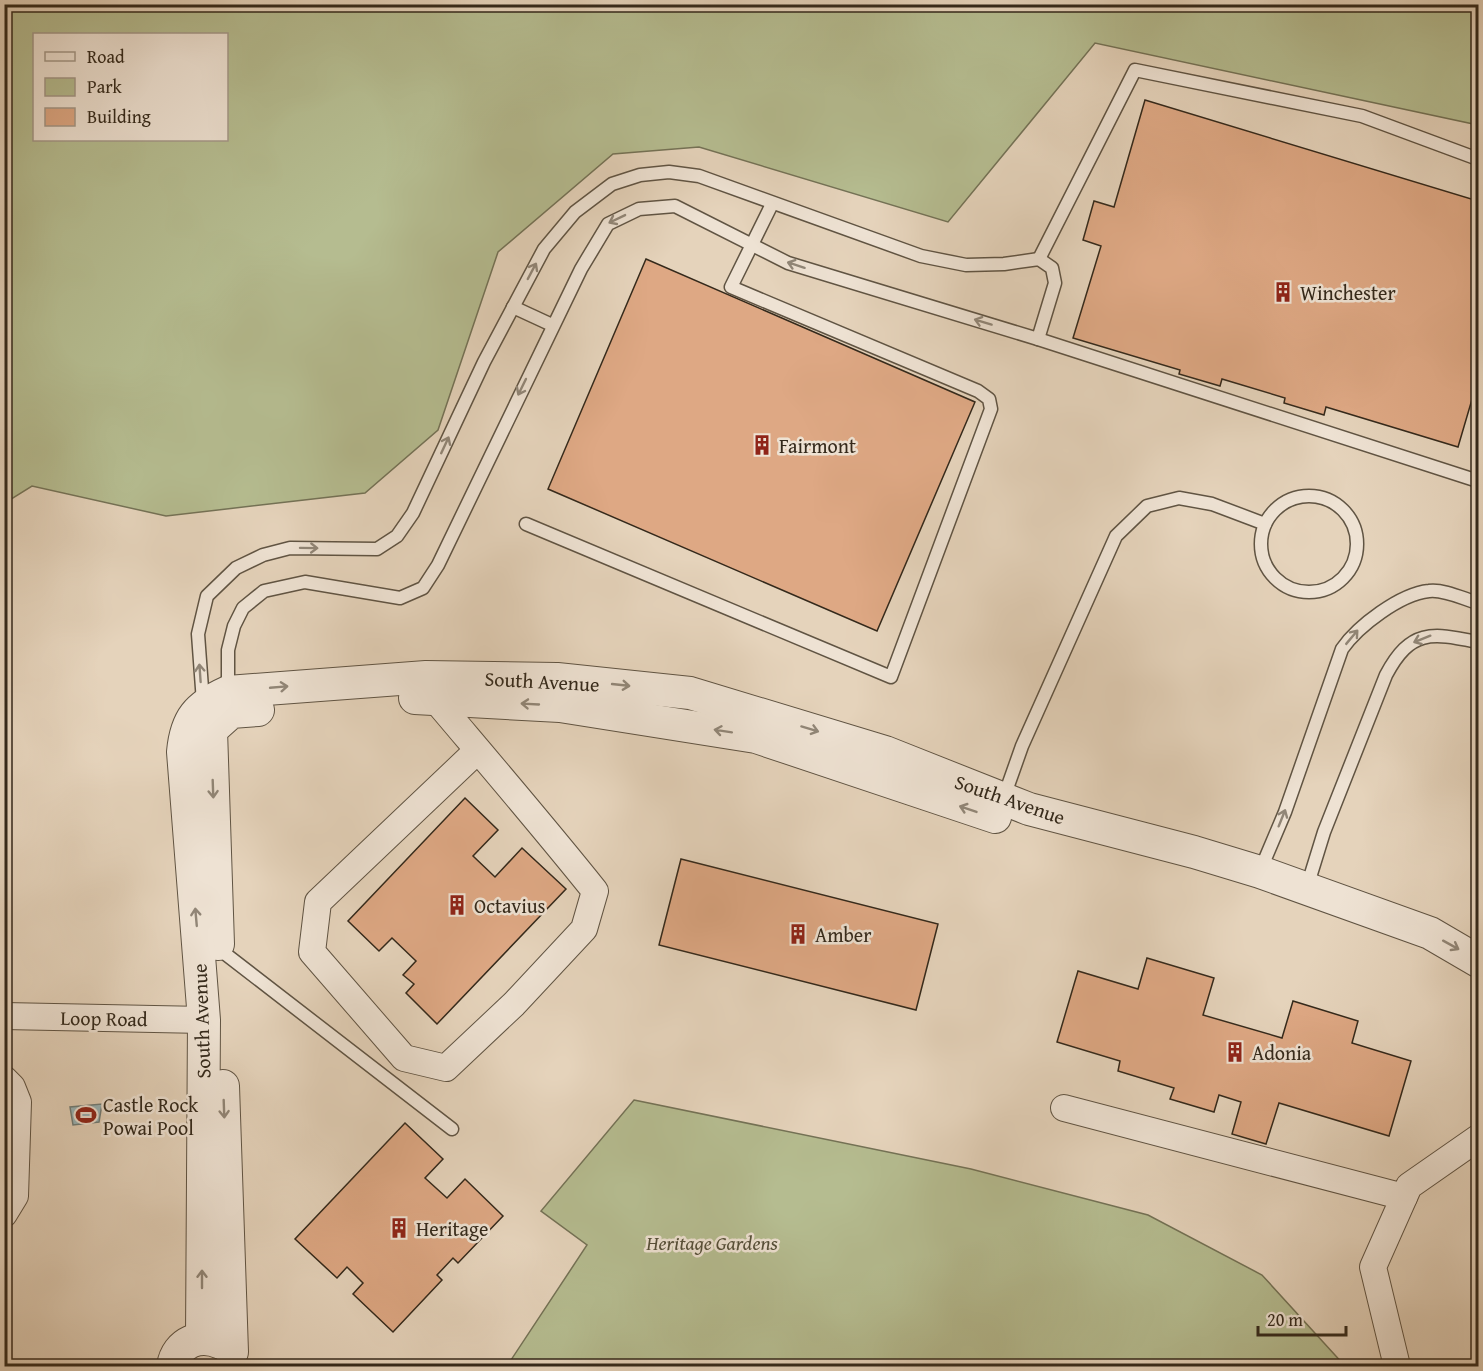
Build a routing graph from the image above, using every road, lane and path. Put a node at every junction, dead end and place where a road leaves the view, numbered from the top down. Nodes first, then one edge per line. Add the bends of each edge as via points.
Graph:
1 (1479, 159) edge
2 (772, 204) junction
3 (753, 244) junction
4 (1039, 259) junction
5 (513, 307) junction
6 (552, 325) junction
7 (1038, 339) junction
8 (1479, 481) edge
9 (526, 524) dead end
10 (1265, 524) junction
11 (1479, 603) edge
12 (1479, 642) edge
13 (434, 698) junction
14 (218, 710) junction
15 (478, 750) junction
16 (1002, 801) junction
17 (1260, 872) junction
18 (1307, 889) junction
19 (219, 949) junction
20 (1479, 961) edge
21 (1479, 984) edge
22 (4, 1016) edge
23 (204, 1020) junction
24 (4, 1079) edge
25 (1064, 1108) dead end
26 (452, 1129) dead end
27 (1479, 1138) edge
28 (1404, 1197) junction
29 (4, 1214) edge
30 (202, 1338) junction
31 (234, 1359) edge
32 (172, 1366) edge
33 (1397, 1366) edge

1 - 4 lane via 1362,116 1135,70
2 - 3 lane
2 - 4 lane via 921,256 966,265
5 -> 2 lane via 544,249 575,212 612,184 669,172 699,176
3 -> 6 lane via 675,206 639,208 608,224
7 -> 3 lane via 788,262
3 - 9 lane via 731,287 989,399 991,409 891,677
4 - 7 lane via 1052,268 1055,283
5 - 6 lane
14 -> 5 lane via 198,634 207,596 236,568 263,555 290,548 376,549 398,536 413,513
6 -> 14 lane via 438,565 423,588 400,598 305,582 264,591 243,608 234,626
7 - 8 lane
10 - 10 lane via 1274,511 1300,496 1331,501 1352,522 1357,537 1352,568 1328,590 1311,593 1288,587 1269,571 1262,556
10 - 16 lane via 1212,504 1179,498 1148,506 1116,536 1022,746
17 -> 11 lane via 1342,650 1352,635 1417,593 1431,590
12 -> 18 lane via 1438,634 1426,636 1396,656 1324,832
13 - 14 street
13 - 15 street
21 -> 13 street via 1407,944 1189,868 981,814 756,737 560,706
14 -> 16 street, South Avenue via 426,677 557,679 690,693 885,752
14 -> 19 street
23 -> 14 street, South Avenue via 183,752 184,732 190,720
15 - 15 street via 595,891 584,929 446,1068 404,1058 312,952 318,902
16 - 17 street, South Avenue
17 - 18 street, South Avenue
18 -> 20 street, South Avenue via 1430,933
19 - 26 lane
19 -> 31 street
22 - 23 street, Loop Road
30 -> 23 street, South Avenue
24 - 29 street via 18,1102 15,1197
25 - 28 street
27 - 28 street via 1409,1186
28 - 33 street via 1373,1267
30 - 31 street via 213,1339
30 - 32 street via 182,1346

